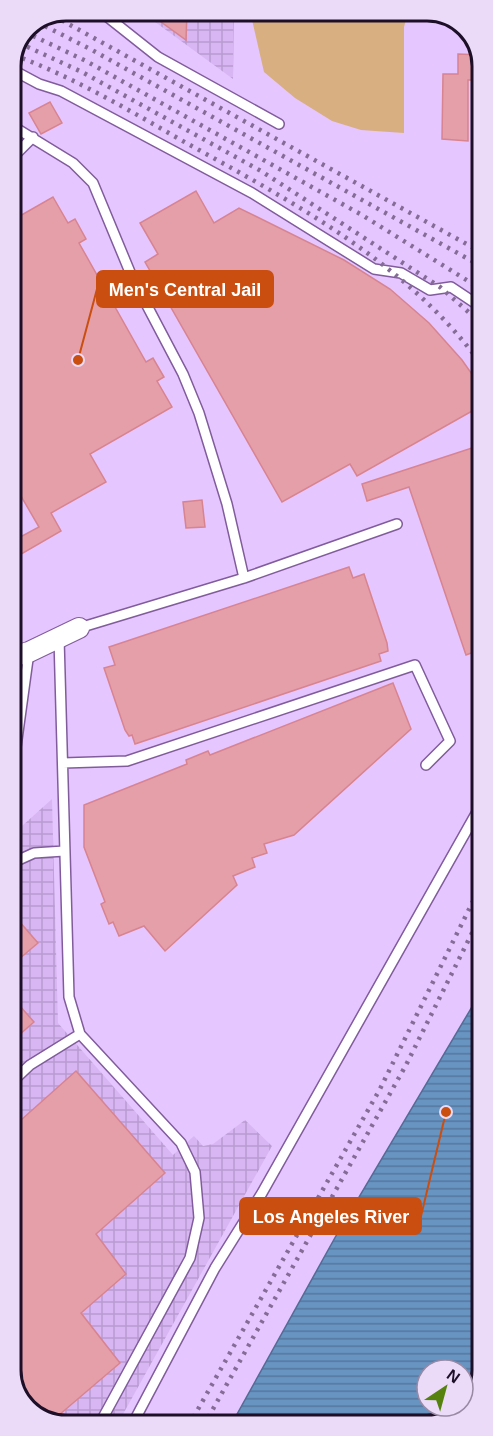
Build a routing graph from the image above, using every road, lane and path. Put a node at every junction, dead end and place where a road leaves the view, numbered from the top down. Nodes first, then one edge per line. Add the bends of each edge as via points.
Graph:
1 (114, 21) edge
2 (21, 74) edge
3 (279, 124) dead end
4 (21, 130) edge
5 (33, 137) junction
6 (21, 149) edge
7 (472, 301) edge
8 (396, 524) dead end
9 (244, 578) junction
10 (79, 628) joint
11 (58, 638) junction
12 (21, 654) edge
13 (63, 763) junction
14 (426, 765) dead end
15 (472, 821) edge
16 (64, 851) junction
17 (21, 859) edge
18 (80, 1034) junction
19 (21, 1074) edge
20 (104, 1415) edge
21 (137, 1415) edge

1 - 3 lane via 158,57
2 - 7 lane via 61,91 252,193 374,269 401,273 430,290 451,288
4 - 5 lane
5 - 6 lane
5 - 9 lane via 73,163 93,183 132,277 199,413 227,504
8 - 9 lane
9 - 10 lane
10 - 11 street
11 - 12 street
11 - 13 lane
13 - 14 lane via 127,761 415,665 450,741
13 - 16 lane
15 - 21 lane via 262,1193 215,1268
16 - 17 lane via 34,853
16 - 18 lane via 69,997
18 - 19 lane
18 - 20 lane via 181,1143 195,1172 199,1218 190,1258

